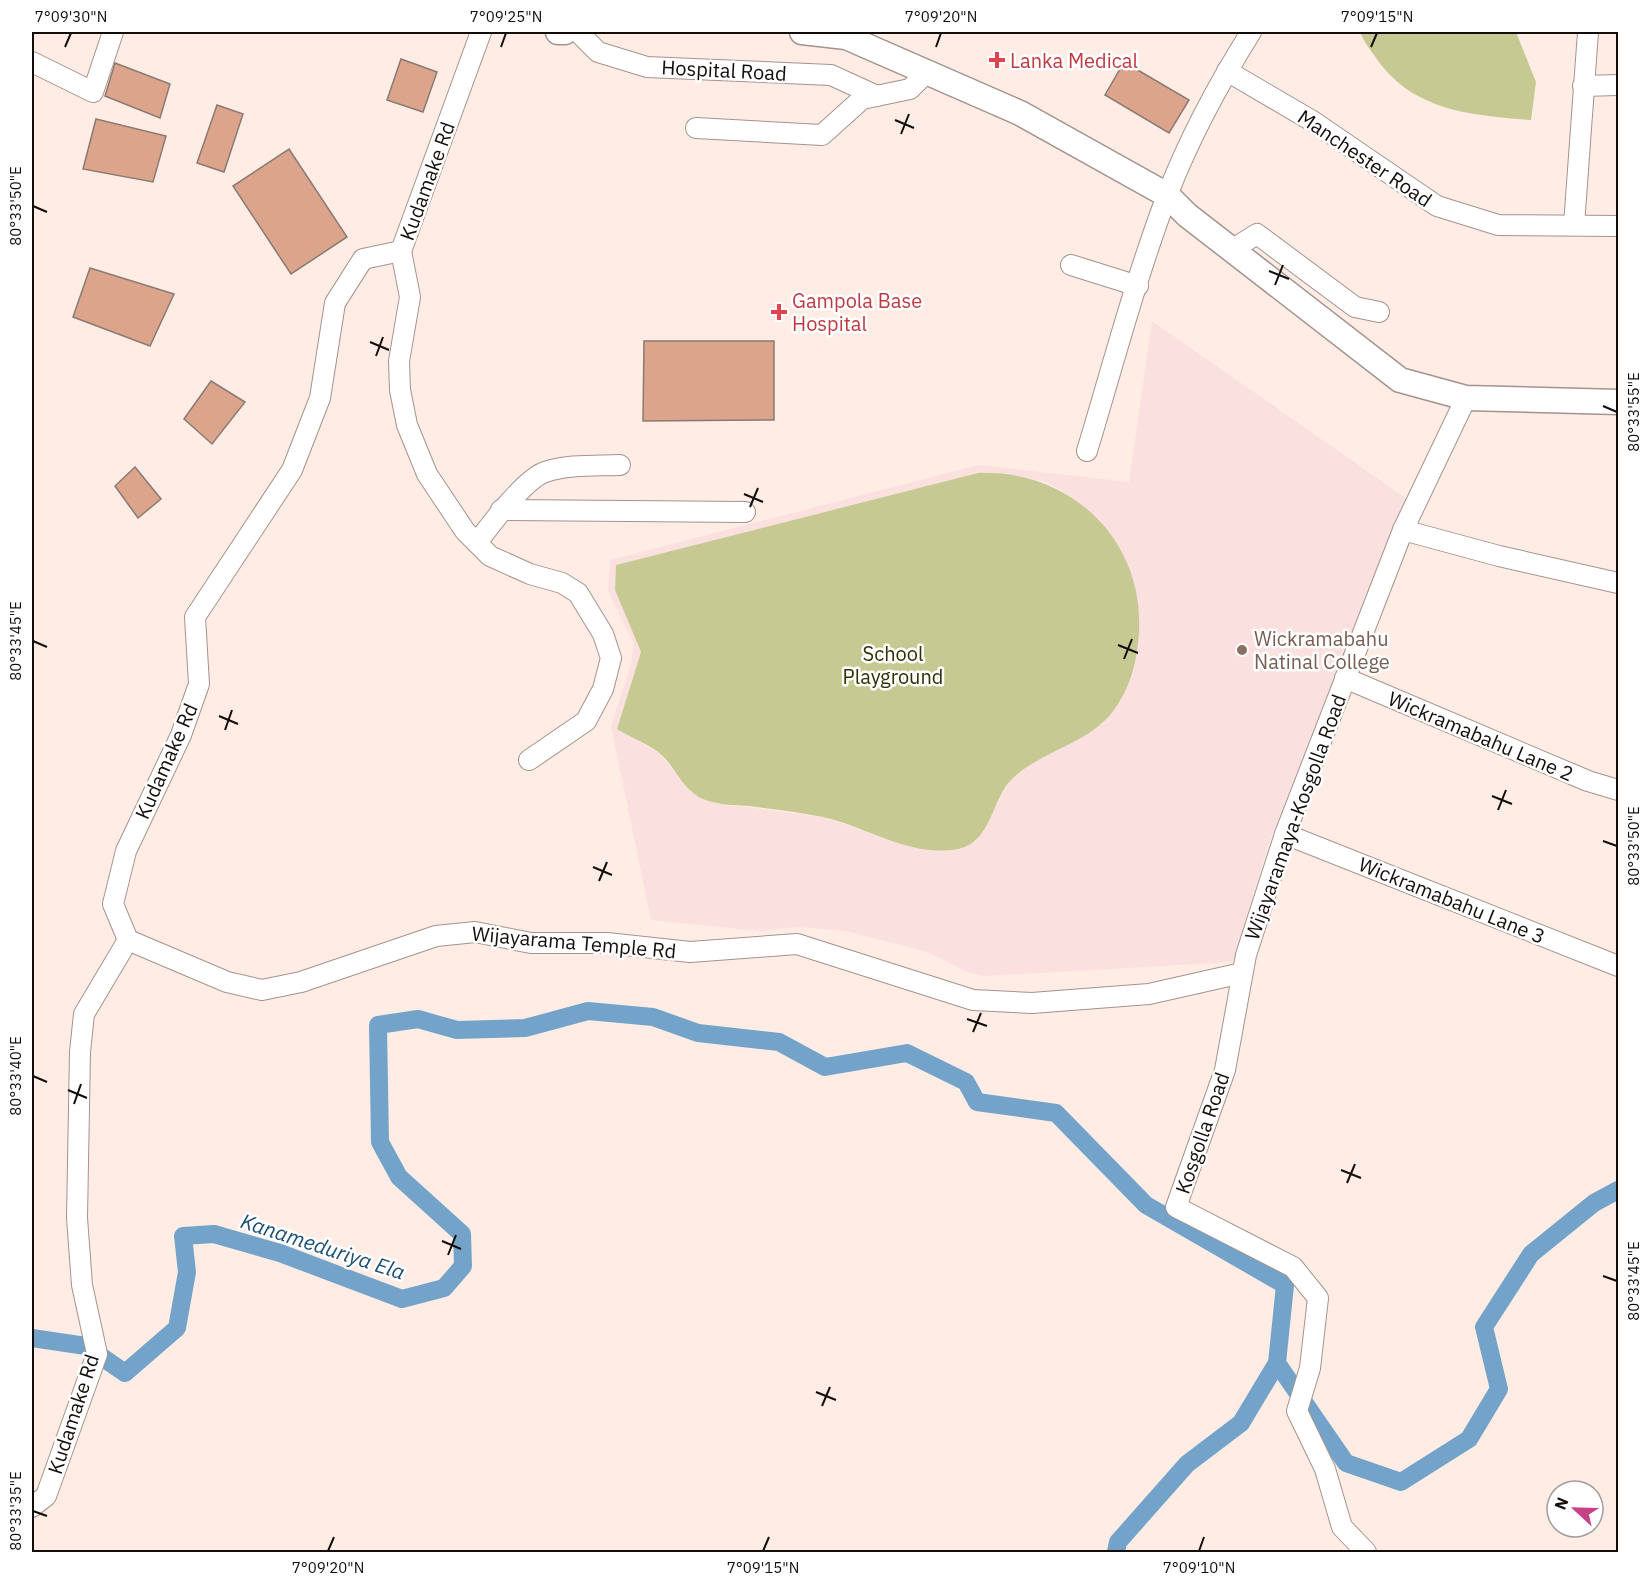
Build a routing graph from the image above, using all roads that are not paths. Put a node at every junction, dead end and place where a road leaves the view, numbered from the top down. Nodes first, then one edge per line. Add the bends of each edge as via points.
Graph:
1 (113, 32) edge
2 (481, 32) edge
3 (558, 32) edge
4 (565, 32) edge
5 (578, 32) edge
6 (802, 32) edge
7 (1251, 32) edge
8 (1588, 32) edge
9 (32, 62) edge
10 (928, 71) junction
11 (1227, 71) junction
12 (1618, 85) edge
13 (1583, 86) junction
14 (877, 96) junction
15 (696, 128) dead end
16 (1167, 195) junction
17 (1574, 225) junction
18 (1618, 226) edge
19 (1233, 249) junction
20 (401, 251) junction
21 (1071, 265) dead end
22 (1138, 286) junction
23 (1379, 312) dead end
24 (1466, 398) junction
25 (1618, 402) edge
26 (1087, 451) dead end
27 (620, 465) dead end
28 (501, 510) junction
29 (745, 512) dead end
30 (1403, 530) junction
31 (477, 543) junction
32 (1618, 583) edge
33 (1345, 678) junction
34 (528, 760) dead end
35 (1618, 790) edge
36 (1285, 834) junction
37 (128, 940) junction
38 (1618, 966) edge
39 (1242, 973) junction
40 (32, 1507) edge
41 (1366, 1552) edge

1 - 9 street via 93,92
2 - 20 street, Kudamake Rd
3 - 4 main road
5 - 14 street, Hospital Road via 598,52 647,67 831,75
6 - 10 main road via 846,37
7 - 11 street
8 - 13 street
10 - 14 street via 910,90
10 - 16 main road via 1020,113
11 - 16 street
11 - 17 street, Manchester Road via 1314,122 1437,206 1498,225
12 - 13 street
13 - 17 street
14 - 15 street via 862,99 822,135
16 - 19 main road
16 - 22 street
17 - 18 street, Manchester Road
19 - 23 street via 1257,234 1355,306
19 - 24 main road via 1400,380
20 - 31 street via 411,297 399,361 407,425 427,474
20 - 37 street, Kudamake Rd via 363,259 335,303 320,398 292,470 195,617 199,684 181,735 126,851 113,904
21 - 22 street
22 - 26 street
24 - 25 main road
24 - 30 street, Wijayaramaya-Kosgolla Road
27 - 28 street via 542,472
28 - 29 street
28 - 31 street
30 - 32 street
30 - 33 street, Wijayaramaya-Kosgolla Road
31 - 34 street via 490,556 562,583 578,593 603,634 611,658 603,689 586,721
33 - 35 street, Wickramabahu Lane 2 via 1588,781
33 - 36 street, Wijayaramaya-Kosgolla Road
36 - 38 street, Wickramabahu Lane 3
36 - 39 street, Wijayaramaya-Kosgolla Road
37 - 39 street, Wijayarama Temple Rd via 227,982 262,990 302,982 436,936 476,932 531,943 608,943 690,952 797,944 973,1000 1032,1002 1149,994
37 - 40 street, Kudamake Rd via 84,1014 80,1052 76,1218 82,1285 97,1354 46,1496
39 - 41 street, Kosgolla Road via 1225,1070 1176,1207 1293,1267 1318,1298 1310,1368 1297,1411 1325,1469 1342,1527

